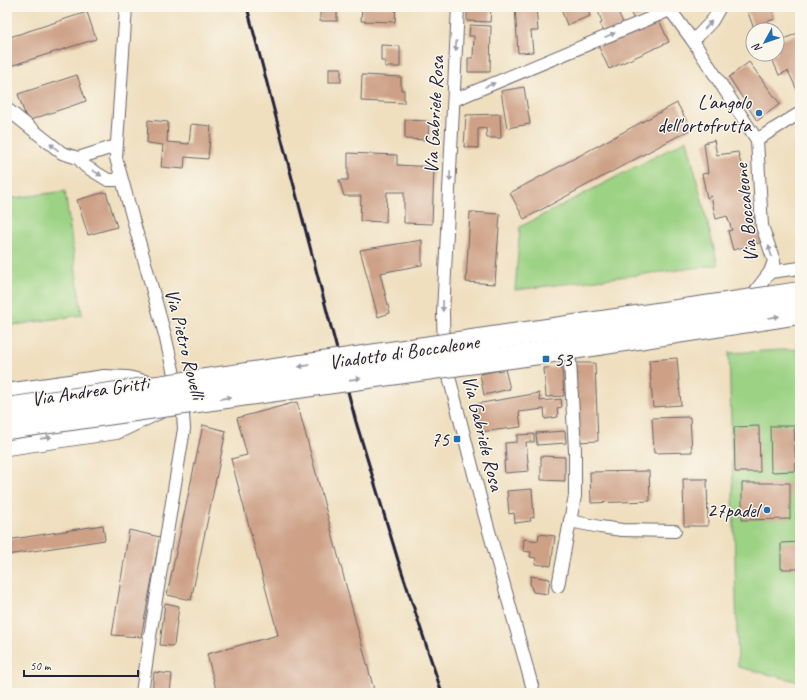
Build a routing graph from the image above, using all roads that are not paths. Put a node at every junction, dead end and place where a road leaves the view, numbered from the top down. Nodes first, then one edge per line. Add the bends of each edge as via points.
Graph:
1 (126, 7) edge
2 (458, 7) edge
3 (720, 7) edge
4 (669, 8) edge
5 (694, 41) junction
6 (454, 100) junction
7 (7, 109) edge
8 (800, 113) edge
9 (758, 140) junction
10 (116, 146) junction
11 (78, 158) junction
12 (121, 180) junction
13 (800, 268) edge
14 (770, 272) junction
15 (800, 294) edge
16 (800, 313) edge
17 (569, 338) junction
18 (444, 357) junction
19 (7, 394) edge
20 (168, 395) junction
21 (7, 409) edge
22 (7, 414) edge
23 (7, 423) edge
24 (7, 428) edge
25 (7, 444) edge
26 (570, 520) junction
27 (675, 531) dead end
28 (558, 586) dead end
29 (142, 693) edge
30 (534, 693) edge

1 - 10 street, Via Pietro Rovelli
2 -> 6 street, Via Gabriele Rosa
5 -> 3 street via 712,21
4 - 5 street
6 -> 4 street
5 - 9 street
6 -> 18 street, Via Gabriele Rosa via 444,303
11 -> 7 street via 62,153
8 - 9 street, Via Boccaleone
14 -> 9 street, Via Boccaleone via 774,261 762,226
10 - 11 street
10 - 12 street, Via Pietro Rovelli
11 -> 12 street via 85,166 108,180
12 - 20 street, Via Pietro Rovelli via 165,335
13 - 14 street
14 - 17 street, Via Boccaleone via 757,289 748,312
15 -> 20 highway, Viadotto di Boccaleone, bridge
20 -> 16 highway, Viadotto di Boccaleone, bridge via 546,352
17 - 18 street, Via Boccaleone
17 - 26 street via 575,451 575,496
18 - 30 street, Via Gabriele Rosa
19 - 20 highway, bridge via 105,381 127,382
20 - 21 highway, Viadotto di Boccaleone, bridge
20 - 22 street, Via Andrea Gritti
20 - 23 street, Via Andrea Gritti via 130,406
20 - 24 highway, Viadotto di Boccaleone, bridge
25 -> 20 highway via 116,428
20 - 29 street, Via Pietro Rovelli via 183,414 184,429
26 - 27 street via 622,530
26 - 28 street

